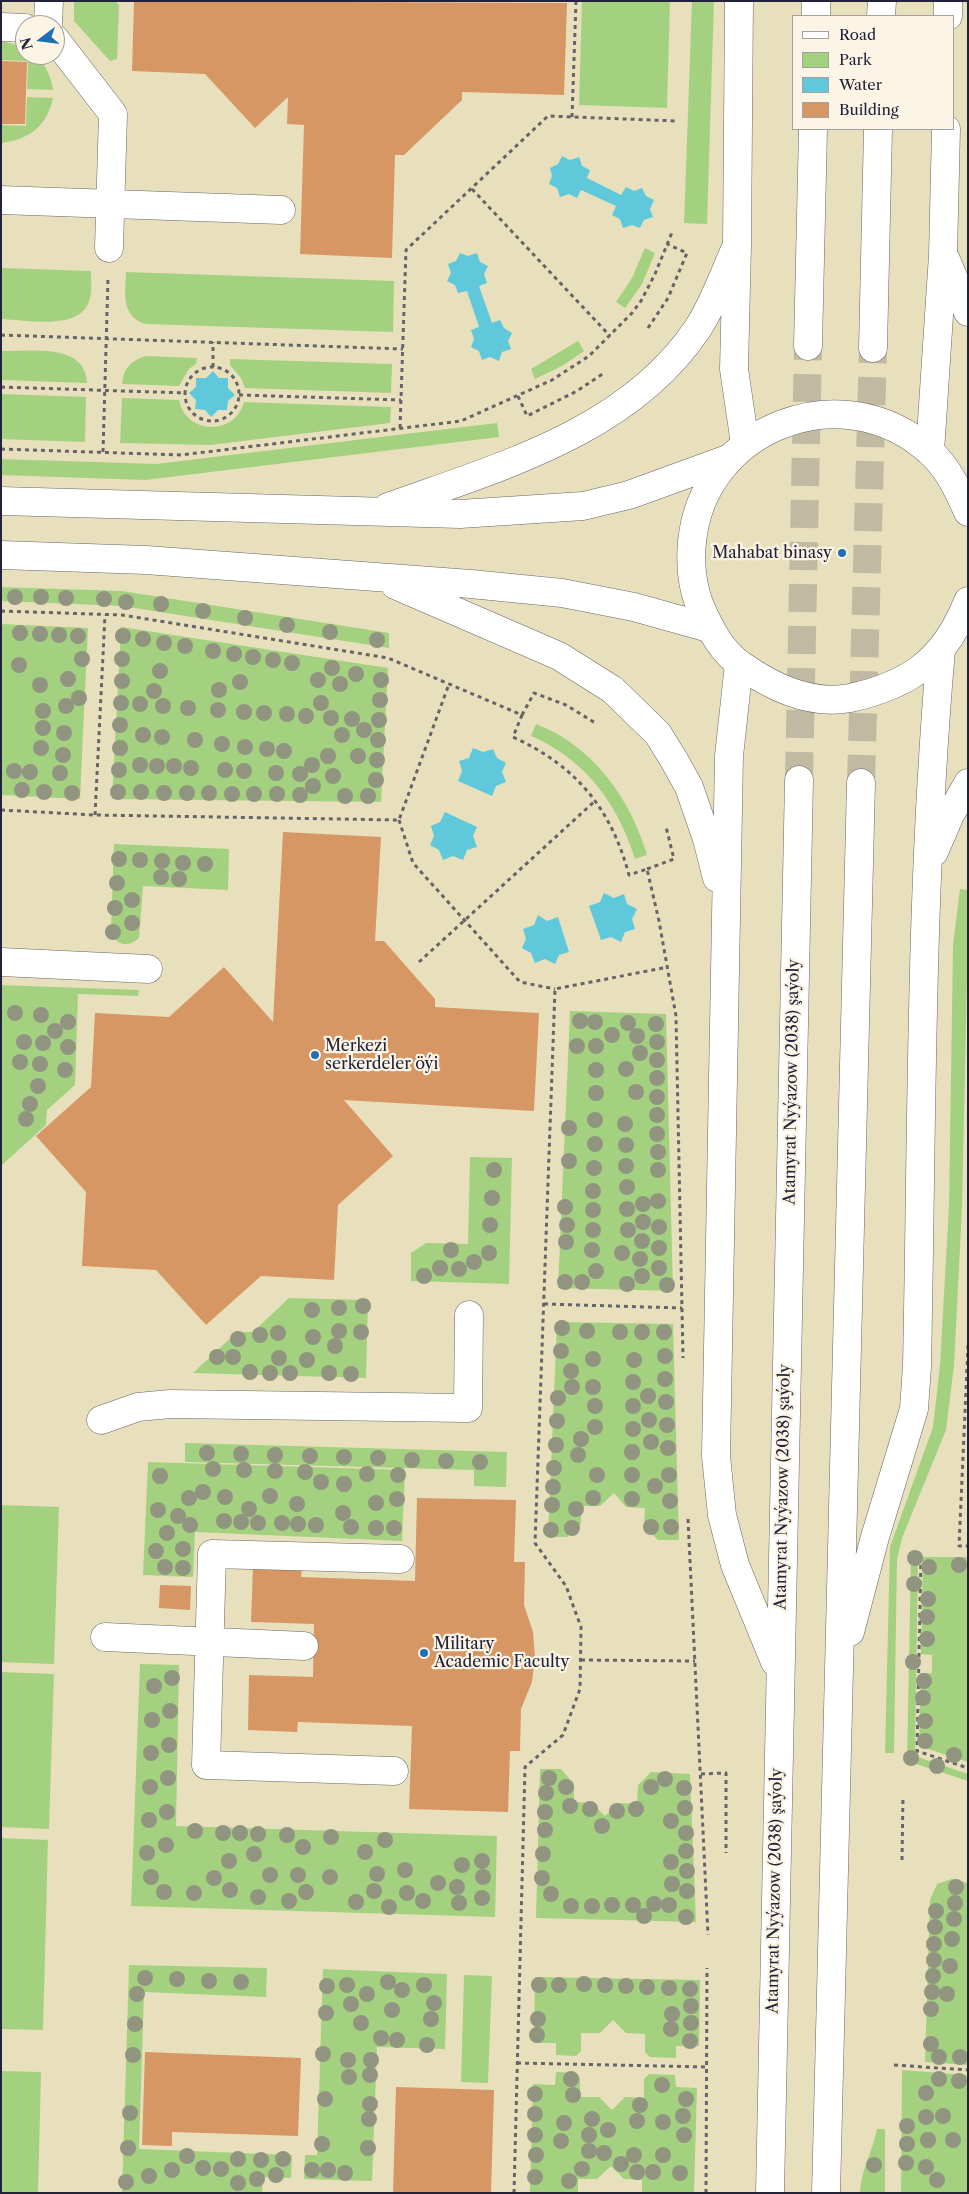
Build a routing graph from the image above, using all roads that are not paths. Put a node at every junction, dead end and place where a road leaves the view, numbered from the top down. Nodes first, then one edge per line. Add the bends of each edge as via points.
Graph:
1 (49, 1) edge
2 (739, 1) edge
3 (816, 1) edge
4 (882, 1) edge
5 (948, 1) edge
6 (48, 15) edge
7 (816, 15) edge
8 (881, 15) edge
9 (948, 15) edge
10 (1, 27) edge
11 (15, 28) edge
12 (65, 52) edge
13 (813, 130) edge
14 (878, 130) edge
15 (946, 130) edge
16 (1, 200) edge
17 (111, 204) junction
18 (281, 210) dead end
19 (737, 245) junction
20 (109, 248) road end
21 (943, 255) junction
22 (968, 312) edge
23 (808, 346) tunnel mouth
24 (873, 348) tunnel mouth
25 (736, 451) junction
26 (930, 451) junction
27 (962, 486) edge
28 (1, 500) edge
29 (968, 512) edge
30 (372, 513) junction
31 (1, 555) edge
32 (373, 575) junction
33 (968, 601) edge
34 (963, 625) edge
35 (709, 628) junction
36 (941, 650) junction
37 (739, 664) junction
38 (799, 780) tunnel mouth
39 (861, 783) tunnel mouth
40 (968, 783) edge
41 (927, 867) junction
42 (726, 915) junction
43 (1, 962) edge
44 (148, 968) dead end
45 (469, 1315) dead end
46 (101, 1420) dead end
47 (400, 1559) dead end
48 (105, 1637) dead end
49 (209, 1642) junction
50 (304, 1646) dead end
51 (779, 1672) junction
52 (838, 1679) junction
53 (394, 1771) dead end
54 (770, 2193) edge
55 (826, 2193) edge

1 - 6 main road
2 - 19 main road
3 - 7 main road
4 - 8 main road
5 - 9 main road
10 - 11 main road
12 - 17 main road via 113,114
13 - 23 main road
14 - 24 main road
15 - 21 main road
16 - 17 main road
17 - 18 main road
17 - 20 main road
19 - 25 main road
19 - 30 main road via 698,327 664,369 607,415 515,461
21 - 22 main road
21 - 26 main road
25 - 26 main road via 780,424 818,414 859,416 897,428
25 - 30 main road via 630,495 583,506 460,514
25 - 35 main road via 707,488 694,522 691,558 696,594
26 - 27 main road
27 - 29 main road
28 - 30 main road
31 - 32 main road via 146,560
32 - 35 main road via 562,594 634,607
32 - 42 main road via 559,656 613,690 629,705 658,734 689,787 708,839
33 - 34 main road
34 - 36 main road
35 - 37 main road
36 - 37 main road via 913,675 880,692 843,699 806,697 770,685
36 - 41 main road
37 - 42 main road via 729,756
38 - 51 main road, Atamyrat Nyýazow (2038) şaýoly
39 - 52 main road
40 - 41 main road
41 - 52 main road via 914,1409 875,1537
42 - 51 main road via 716,1456 722,1515 735,1565
43 - 44 main road
45 - 46 main road via 468,1408 170,1404 138,1407
47 - 49 main road via 212,1554
48 - 49 main road
49 - 50 main road
49 - 53 main road via 206,1765
51 - 54 main road, Atamyrat Nyýazow (2038) şaýoly
52 - 55 main road

